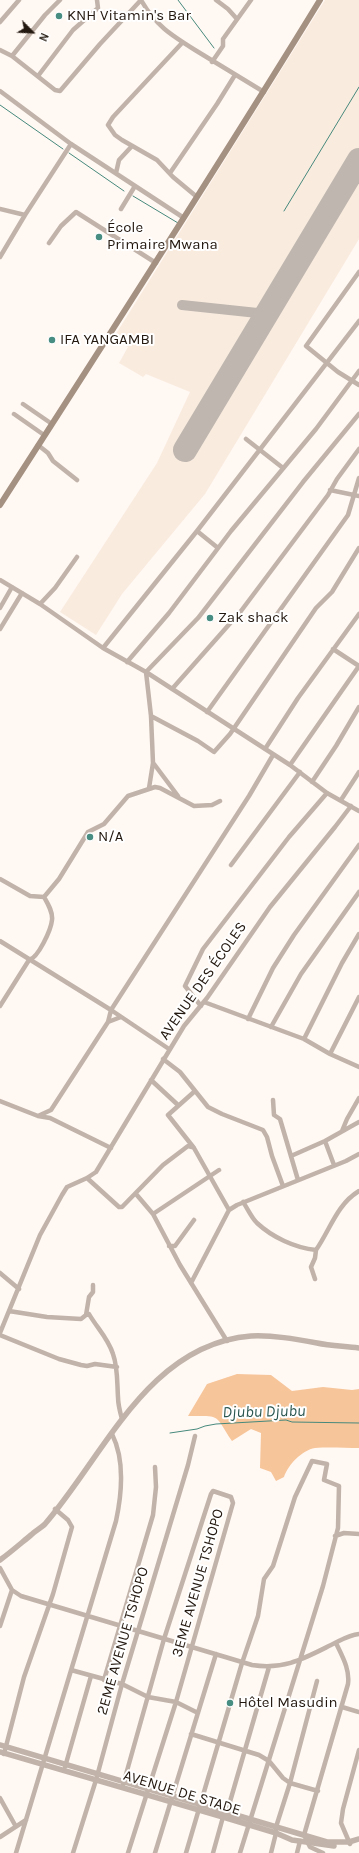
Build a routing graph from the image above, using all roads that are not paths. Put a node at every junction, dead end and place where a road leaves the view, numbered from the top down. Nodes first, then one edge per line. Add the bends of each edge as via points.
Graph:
1 (19, 0) edge
2 (60, 0) edge
3 (97, 0) edge
4 (141, 0) edge
5 (216, 0) edge
6 (251, 0) edge
7 (320, 0) edge
8 (237, 19) junction
9 (0, 22) edge
10 (182, 42) junction
11 (0, 50) edge
12 (12, 56) junction
13 (212, 62) junction
14 (235, 75) junction
15 (38, 76) junction
16 (0, 91) edge
17 (264, 92) junction
18 (71, 144) junction
19 (132, 146) junction
20 (116, 173) junction
21 (170, 174) junction
22 (135, 186) junction
23 (197, 197) junction
24 (0, 209) edge
25 (121, 209) dead end
26 (25, 215) junction
27 (184, 218) junction
28 (49, 244) dead end
29 (0, 257) edge
30 (156, 263) junction
31 (359, 272) edge
32 (359, 320) edge
33 (327, 363) junction
34 (359, 372) edge
35 (352, 381) junction
36 (359, 385) edge
37 (23, 404) dead end
38 (14, 414) dead end
39 (359, 414) edge
40 (52, 424) junction
41 (44, 435) junction
42 (246, 438) dead end
43 (38, 445) junction
44 (359, 449) edge
45 (260, 450) junction
46 (283, 468) junction
47 (359, 478) edge
48 (78, 480) dead end
49 (330, 490) junction
50 (356, 496) edge
51 (0, 505) edge
52 (197, 531) junction
53 (218, 548) junction
54 (359, 548) edge
55 (77, 557) dead end
56 (0, 580) edge
57 (12, 588) junction
58 (22, 593) junction
59 (40, 604) junction
60 (0, 608) edge
61 (359, 614) edge
62 (0, 629) edge
63 (103, 648) junction
64 (332, 649) junction
65 (127, 662) junction
66 (359, 666) edge
67 (146, 672) junction
68 (172, 689) junction
69 (359, 706) edge
70 (207, 712) junction
71 (151, 716) junction
72 (233, 729) junction
73 (265, 749) junction
74 (273, 755) junction
75 (153, 763) junction
76 (290, 765) junction
77 (300, 772) junction
78 (359, 772) edge
79 (312, 782) junction
80 (149, 788) junction
81 (327, 793) junction
82 (179, 798) junction
83 (341, 800) junction
84 (220, 801) dead end
85 (350, 806) junction
86 (359, 811) edge
87 (359, 845) edge
88 (231, 865) dead end
89 (0, 879) edge
90 (359, 892) edge
91 (44, 897) junction
92 (359, 934) edge
93 (0, 941) edge
94 (28, 960) junction
95 (359, 997) edge
96 (204, 1002) junction
97 (0, 1006) edge
98 (201, 1006) junction
99 (111, 1010) junction
100 (121, 1018) junction
101 (248, 1019) junction
102 (108, 1022) junction
103 (272, 1027) junction
104 (304, 1039) junction
105 (169, 1050) junction
106 (330, 1054) junction
107 (163, 1059) junction
108 (359, 1067) edge
109 (151, 1080) junction
110 (195, 1090) junction
111 (359, 1098) edge
112 (273, 1100) dead end
113 (0, 1101) edge
114 (178, 1105) junction
115 (50, 1110) junction
116 (38, 1116) junction
117 (50, 1118) junction
118 (359, 1122) edge
119 (342, 1131) junction
120 (325, 1141) junction
121 (192, 1147) junction
122 (111, 1148) junction
123 (359, 1154) edge
124 (291, 1156) junction
125 (334, 1165) junction
126 (219, 1170) dead end
127 (210, 1176) junction
128 (87, 1178) junction
129 (298, 1180) junction
130 (283, 1186) junction
131 (359, 1191) edge
132 (136, 1194) junction
133 (243, 1202) junction
134 (229, 1210) junction
135 (152, 1214) junction
136 (194, 1220) dead end
137 (169, 1246) junction
138 (316, 1250) junction
139 (0, 1274) edge
140 (315, 1279) dead end
141 (191, 1283) junction
142 (93, 1284) dead end
143 (19, 1289) junction
144 (10, 1311) junction
145 (86, 1315) junction
146 (0, 1334) edge
147 (227, 1340) junction
148 (359, 1348) edge
149 (116, 1367) junction
150 (122, 1419) junction
151 (112, 1434) junction
152 (195, 1436) dead end
153 (155, 1467) dead end
154 (55, 1509) junction
155 (359, 1534) edge
156 (335, 1536) junction
157 (0, 1560) edge
158 (0, 1568) edge
159 (12, 1590) junction
160 (48, 1604) junction
161 (87, 1615) junction
162 (121, 1625) junction
163 (0, 1626) edge
164 (138, 1631) junction
165 (359, 1634) edge
166 (164, 1639) junction
167 (336, 1643) junction
168 (191, 1647) junction
169 (216, 1654) junction
170 (242, 1662) junction
171 (298, 1662) junction
172 (269, 1667) junction
173 (71, 1670) junction
174 (91, 1676) junction
175 (104, 1680) junction
176 (317, 1681) dead end
177 (122, 1684) junction
178 (148, 1697) junction
179 (176, 1702) junction
180 (342, 1707) junction
181 (359, 1712) edge
182 (198, 1714) junction
183 (191, 1734) junction
184 (219, 1742) junction
185 (3, 1746) edge
186 (245, 1750) junction
187 (359, 1750) edge
188 (2, 1753) edge
189 (45, 1758) junction
190 (269, 1761) junction
191 (66, 1764) junction
192 (43, 1765) junction
193 (64, 1771) junction
194 (98, 1773) junction
195 (96, 1780) junction
196 (124, 1780) junction
197 (290, 1783) junction
198 (122, 1788) junction
199 (149, 1788) junction
200 (318, 1791) junction
201 (147, 1795) junction
202 (173, 1796) junction
203 (0, 1798) edge
204 (172, 1802) junction
205 (200, 1804) junction
206 (199, 1810) junction
207 (225, 1815) junction
208 (26, 1820) junction
209 (249, 1822) junction
210 (16, 1825) junction
211 (276, 1827) junction
212 (276, 1833) junction
213 (304, 1835) junction
214 (0, 1836) edge
215 (359, 1840) edge
216 (300, 1841) junction
217 (307, 1843) junction
218 (350, 1843) junction
219 (16, 1853) edge
220 (73, 1853) edge
221 (128, 1853) edge
222 (155, 1853) edge
223 (186, 1853) edge
224 (213, 1853) edge
225 (240, 1853) edge
226 (271, 1853) edge
227 (297, 1853) edge
228 (323, 1853) edge

1 - 9 street
2 - 12 street
3 - 15 street via 98,8 73,30
4 - 10 street via 151,17
4 - 15 street via 60,91
5 - 8 street
6 - 8 street
7 - 17 main road
8 - 13 street
10 - 13 street
10 - 19 street via 108,125 115,135
11 - 12 street
12 - 15 street
13 - 14 street
14 - 17 street
14 - 21 street
16 - 18 street
17 - 23 main road
18 - 20 street
18 - 26 street
19 - 20 street via 119,160
19 - 21 street via 157,160
20 - 22 street
21 - 23 street
22 - 25 street
22 - 27 street
23 - 27 main road
24 - 26 street
26 - 29 street
27 - 30 main road
28 - 30 street via 61,226 76,212
30 - 40 main road
31 - 33 street via 306,346
32 - 33 street
33 - 35 street
33 - 45 street
34 - 35 street
35 - 36 street
35 - 46 street
37 - 40 street
38 - 41 street
39 - 67 street via 198,618
40 - 41 main road
41 - 43 main road
42 - 45 street
43 - 48 street via 53,461
43 - 51 main road
44 - 49 street
45 - 46 street
45 - 52 street
46 - 53 street
47 - 50 street
49 - 50 street
49 - 68 street via 241,611
50 - 70 street via 348,514
52 - 53 street
52 - 63 street
53 - 65 street via 169,613
54 - 72 street via 332,592 316,608
55 - 59 street
56 - 57 street
57 - 58 street
57 - 60 street
58 - 59 street
58 - 62 street
59 - 63 street
61 - 64 street
63 - 65 street
64 - 66 street
64 - 73 street
65 - 67 street
66 - 76 street
67 - 68 street
67 - 71 street
68 - 70 street
69 - 79 street
70 - 72 street
71 - 72 street via 198,740 214,752
71 - 75 street
72 - 73 street
73 - 74 street
74 - 76 street
74 - 99 street
75 - 80 street
75 - 82 street
76 - 77 street
77 - 79 street
77 - 88 street
78 - 83 street
79 - 81 street
80 - 82 street via 160,788
80 - 91 street via 128,796 104,824 88,832 59,879
81 - 83 street
81 - 98 street via 289,837 203,950 186,986
82 - 84 street via 194,806 212,805
83 - 85 street
85 - 86 street
85 - 96 street, AVENUE DES ÉCOLES via 270,907
87 - 101 street via 294,935 273,968
89 - 91 street via 30,896
90 - 103 street via 301,974
91 - 94 street via 51,911 52,920 45,940 33,958
92 - 104 street
93 - 94 street
94 - 97 street
94 - 99 street
95 - 106 street
96 - 98 street, AVENUE DES ÉCOLES
96 - 101 street
98 - 105 street, AVENUE DES ÉCOLES via 189,1019
99 - 100 street
99 - 102 street
100 - 102 street
100 - 105 street
101 - 103 street
102 - 115 street
103 - 104 street
104 - 106 street
105 - 107 street, AVENUE DES ÉCOLES
106 - 108 street
107 - 109 street, AVENUE DES ÉCOLES
107 - 110 street via 175,1067
109 - 114 street
109 - 122 street, AVENUE DES ÉCOLES
110 - 114 street
110 - 130 street via 214,1110 263,1130
111 - 119 street
112 - 124 street via 274,1115 280,1119
113 - 116 street
114 - 121 street via 169,1116
115 - 116 street
115 - 117 street
116 - 117 street
117 - 122 street
118 - 119 street
119 - 120 street
120 - 124 street
120 - 125 street
121 - 127 street
121 - 132 street via 188,1146 167,1161
122 - 128 street, AVENUE DES ÉCOLES via 96,1172
123 - 125 street
124 - 129 street
125 - 129 street
126 - 127 street
127 - 134 street
127 - 135 street
128 - 132 street via 121,1207
128 - 143 street via 71,1184 65,1190 40,1236
129 - 130 street
130 - 133 street
131 - 138 street via 351,1196 334,1217
132 - 135 street
133 - 134 street
133 - 138 street via 256,1222 269,1233 304,1249
134 - 141 street
135 - 137 street
136 - 137 street via 175,1246
137 - 141 street
138 - 140 street via 311,1267
139 - 143 street
141 - 147 street
142 - 145 street
143 - 144 street
144 - 145 street via 81,1319
144 - 146 street
145 - 149 street via 89,1314 108,1342
146 - 149 street via 59,1359 87,1366 95,1364
147 - 148 street via 250,1336 271,1337
147 - 150 street via 198,1352 172,1368 143,1394
149 - 150 street
150 - 151 street
151 - 154 street
151 - 161 street via 118,1449 120,1501
152 - 164 street, 2EME AVENUE TSHOPO
153 - 162 street via 153,1515
154 - 157 street via 44,1524
154 - 160 street via 72,1527
155 - 156 street via 344,1533
156 - 170 street via 338,1528 339,1486 324,1480 327,1464 312,1461 296,1497 273,1566 264,1579 258,1616
156 - 171 street via 323,1586
158 - 159 street
159 - 160 street via 21,1596
159 - 163 street
160 - 161 street
160 - 185 street
161 - 162 street
161 - 173 street
162 - 164 street
162 - 175 street
164 - 166 street
164 - 177 street, 2EME AVENUE TSHOPO
165 - 167 street
166 - 168 street
166 - 168 street, 3EME AVENUE TSHOPO via 211,1494 213,1491 225,1494 231,1497 233,1503
166 - 178 street, 3EME AVENUE TSHOPO
167 - 171 street
167 - 180 street via 349,1678
168 - 169 street
168 - 179 street, 3EME AVENUE TSHOPO
169 - 170 street
169 - 182 street
170 - 172 street
170 - 184 street
171 - 172 street
171 - 190 street
172 - 186 street
173 - 174 street
173 - 189 street
174 - 175 street
174 - 191 street
175 - 177 street
176 - 197 street
177 - 178 street
177 - 194 street, 2EME AVENUE TSHOPO
178 - 179 street
178 - 196 street, 3EME AVENUE TSHOPO
179 - 182 street
179 - 199 street, 3EME AVENUE TSHOPO
180 - 181 street
180 - 200 street
182 - 183 street
183 - 184 street
183 - 202 street
184 - 186 street
184 - 205 street
185 - 188 street
185 - 189 street
186 - 190 street
186 - 207 street
187 - 218 street via 341,1823
188 - 192 street, AVENUE DE STADE
189 - 191 street
189 - 192 street
190 - 197 street
190 - 209 street
191 - 193 street
191 - 194 street
192 - 193 street, AVENUE DE STADE
192 - 208 street
193 - 195 street, AVENUE DE STADE
194 - 195 street, 2EME AVENUE TSHOPO
194 - 196 street
195 - 198 street, AVENUE DE STADE
195 - 220 street, 2EME AVENUE TSHOPO
196 - 198 street, 3EME AVENUE TSHOPO
196 - 199 street
197 - 200 street via 307,1790
197 - 211 street
198 - 201 street, AVENUE DE STADE
199 - 201 street, 3EME AVENUE TSHOPO
199 - 202 street
200 - 213 street
201 - 204 street, AVENUE DE STADE
201 - 221 street, 3EME AVENUE TSHOPO
202 - 204 street
202 - 205 street
203 - 210 street
204 - 206 street, AVENUE DE STADE
204 - 222 street
205 - 206 street
205 - 207 street
206 - 207 street, AVENUE DE STADE
206 - 223 street
207 - 209 street, AVENUE DE STADE
207 - 224 street
208 - 210 street
208 - 219 street
209 - 211 street
209 - 212 street, AVENUE DE STADE
209 - 225 street
210 - 214 street
211 - 212 street
211 - 213 street
212 - 216 street, AVENUE DE STADE
212 - 226 street
213 - 217 street
213 - 218 street via 327,1842
215 - 218 street, AVENUE DE STADE
216 - 217 street, AVENUE DE STADE
216 - 227 street
217 - 218 street, AVENUE DE STADE via 338,1847
217 - 228 street

